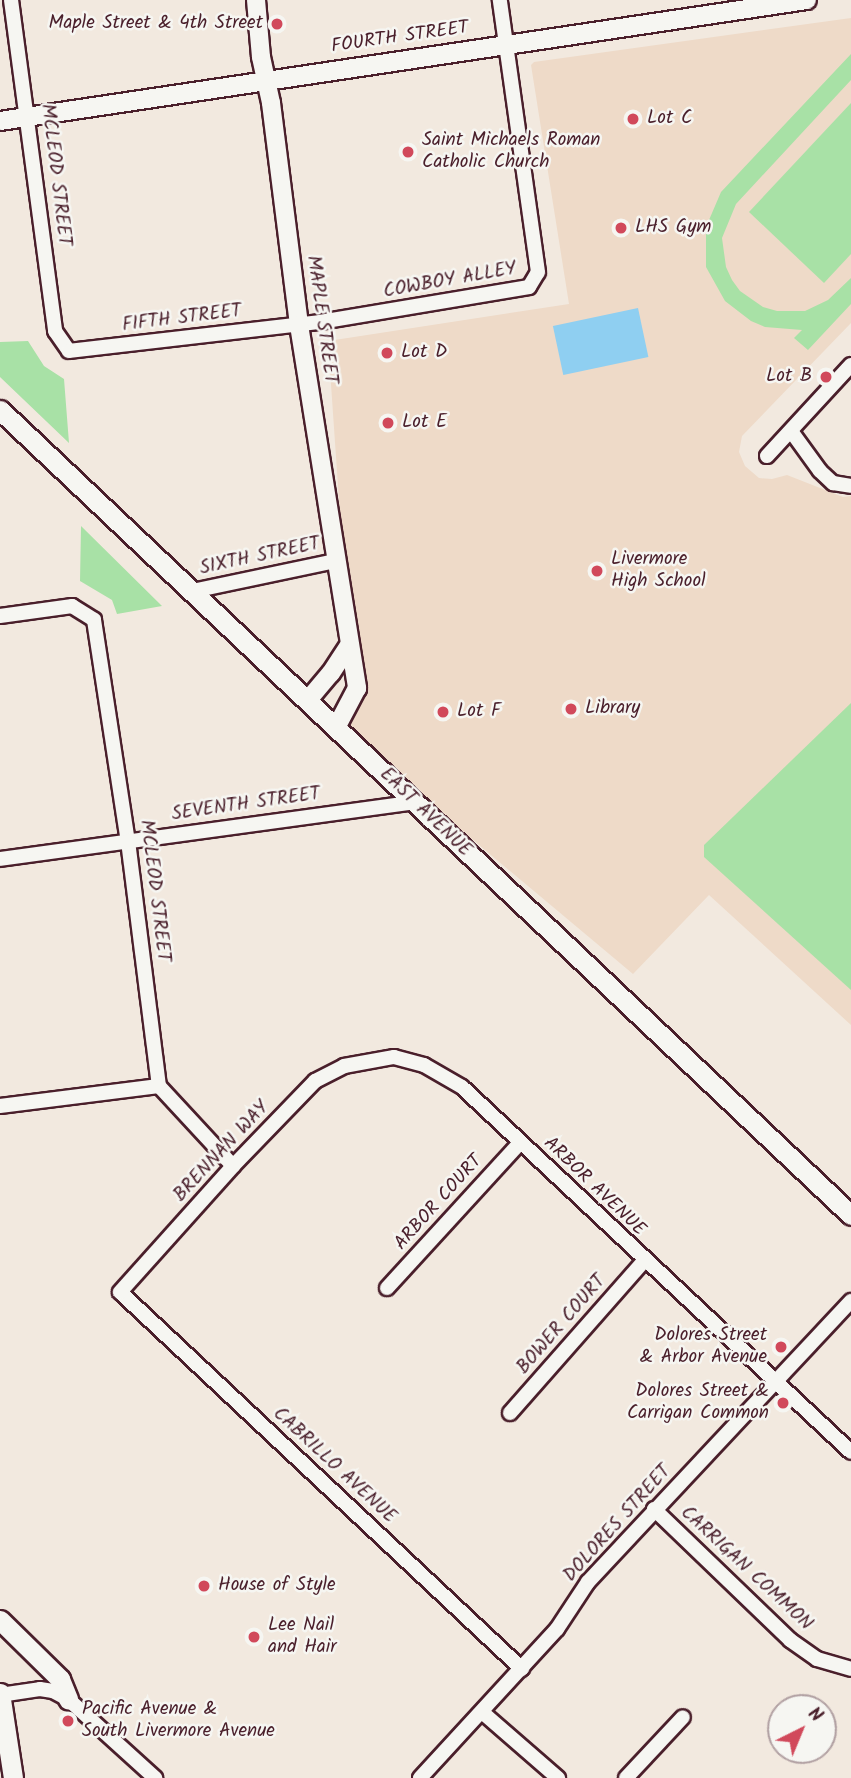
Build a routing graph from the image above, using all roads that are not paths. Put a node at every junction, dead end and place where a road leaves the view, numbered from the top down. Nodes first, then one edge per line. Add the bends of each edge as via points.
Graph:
1 (11, 0) edge
2 (256, 0) edge
3 (500, 0) edge
4 (807, 0) edge
5 (741, 5) edge
6 (506, 44) junction
7 (265, 80) junction
8 (28, 116) junction
9 (0, 121) edge
10 (299, 325) junction
11 (69, 351) joint
12 (851, 365) edge
13 (0, 410) edge
14 (791, 431) junction
15 (767, 456) dead end
16 (851, 486) edge
17 (335, 561) junction
18 (193, 592) junction
19 (0, 616) edge
20 (349, 645) junction
21 (308, 700) junction
22 (337, 726) junction
23 (414, 802) junction
24 (128, 841) junction
25 (0, 859) edge
26 (368, 1060) joint
27 (159, 1086) junction
28 (0, 1106) edge
29 (520, 1143) junction
30 (233, 1166) junction
31 (851, 1215) edge
32 (644, 1261) junction
33 (387, 1289) dead end
34 (120, 1293) joint
35 (851, 1301) edge
36 (775, 1383) junction
37 (510, 1413) dead end
38 (851, 1452) edge
39 (654, 1509) junction
40 (0, 1620) edge
41 (522, 1668) junction
42 (851, 1669) edge
43 (0, 1694) edge
44 (68, 1699) junction
45 (482, 1712) junction
46 (683, 1717) dead end
47 (4, 1746) edge
48 (13, 1778) edge
49 (155, 1778) edge
50 (420, 1778) edge
51 (558, 1778) edge
52 (626, 1778) edge

1 - 8 street, MCLEOD STREET
2 - 7 street, MAPLE STREET
3 - 6 street, COWBOY ALLEY
4 - 5 street, FOURTH STREET
5 - 6 street, FOURTH STREET
6 - 7 street, FOURTH STREET
6 - 10 street, COWBOY ALLEY via 538,272 529,287
7 - 8 street, FOURTH STREET
7 - 10 street, MAPLE STREET
8 - 9 street, FOURTH STREET
8 - 11 street, MCLEOD STREET via 55,331
10 - 11 street, FIFTH STREET
10 - 17 street, MAPLE STREET
12 - 14 street
13 - 18 main road, EAST AVENUE
14 - 15 street
14 - 16 street via 833,483
17 - 18 street, SIXTH STREET
17 - 20 street, MAPLE STREET
18 - 21 main road, EAST AVENUE
19 - 24 street, MCLEOD STREET via 72,606 94,620
20 - 21 street
20 - 22 street, MAPLE STREET via 357,688
21 - 22 main road, EAST AVENUE
22 - 23 main road, EAST AVENUE
23 - 24 street, SEVENTH STREET
23 - 31 main road, EAST AVENUE
24 - 25 street, SEVENTH STREET
24 - 27 street, MCLEOD STREET
26 - 29 street, ARBOR AVENUE via 394,1057 424,1065 461,1087
26 - 30 street, BRENNAN WAY via 316,1081
27 - 28 street
27 - 30 street
29 - 32 street, ARBOR AVENUE
29 - 33 street, ARBOR COURT
30 - 34 street, BRENNAN WAY
32 - 36 street, ARBOR AVENUE
32 - 37 street, BOWER COURT
34 - 41 street, CABRILLO AVENUE
35 - 36 street, DOLORES STREET
36 - 38 street
36 - 39 street, DOLORES STREET
39 - 41 street, DOLORES STREET via 588,1582 557,1629
39 - 42 street, CARRIGAN COMMON via 790,1640 817,1659
40 - 44 main road via 60,1679
41 - 45 street, DOLORES STREET
43 - 44 street via 40,1689
43 - 47 main road
44 - 49 street
45 - 50 street, DOLORES STREET
45 - 51 street
46 - 52 street
47 - 48 main road

